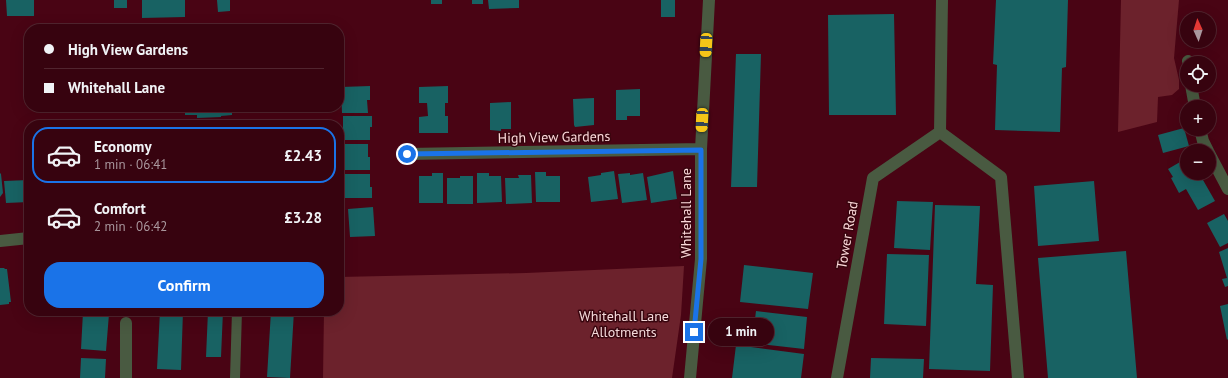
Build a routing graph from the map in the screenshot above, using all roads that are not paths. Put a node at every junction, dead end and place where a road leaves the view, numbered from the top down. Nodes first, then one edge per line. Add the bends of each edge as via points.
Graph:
1 (708, 0) edge
2 (942, 0) edge
3 (940, 132) junction
4 (701, 150) junction
5 (407, 154) dead end
6 (1216, 166) edge
7 (1228, 189) edge
8 (24, 239) edge
9 (0, 241) edge
10 (237, 316) edge
11 (126, 323) dead end
12 (126, 378) edge
13 (235, 378) edge
14 (690, 378) edge
15 (837, 378) edge
16 (1018, 378) edge

1 - 4 street, Whitehall Lane
2 - 3 street
3 - 15 street, Tower Road via 873,178
3 - 16 street via 1001,177
4 - 5 street, High View Gardens
4 - 14 street, Whitehall Lane via 701,259
6 - 7 street
8 - 9 street
10 - 13 lane
11 - 12 street

